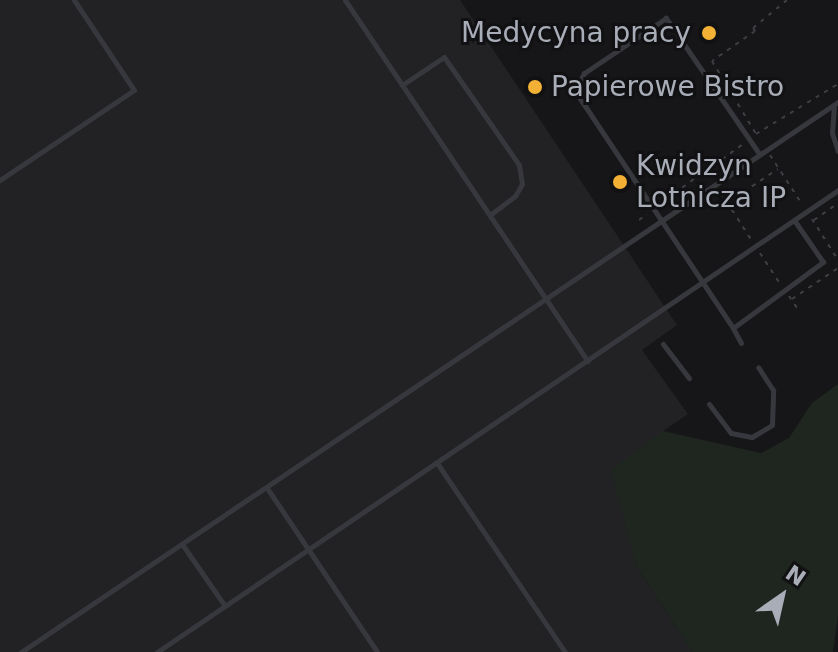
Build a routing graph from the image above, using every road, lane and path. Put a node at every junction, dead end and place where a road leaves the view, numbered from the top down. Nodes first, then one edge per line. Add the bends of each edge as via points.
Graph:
1 (74, 0) edge
2 (345, 0) edge
3 (787, 0) edge
4 (838, 84) edge
5 (402, 85) junction
6 (836, 103) edge
7 (756, 134) junction
8 (749, 140) junction
9 (765, 147) junction
10 (838, 151) edge
11 (758, 152) junction
12 (779, 169) junction
13 (706, 171) junction
14 (0, 180) edge
15 (714, 182) junction
16 (838, 190) edge
17 (835, 196) edge
18 (727, 203) junction
19 (838, 203) edge
20 (653, 209) junction
21 (807, 212) junction
22 (490, 215) junction
23 (639, 220) dead end
24 (794, 220) junction
25 (661, 221) junction
26 (813, 221) junction
27 (756, 247) junction
28 (838, 260) edge
29 (838, 268) edge
30 (706, 282) junction
31 (784, 290) junction
32 (791, 299) junction
33 (548, 300) junction
34 (797, 308) dead end
35 (733, 328) junction
36 (741, 343) dead end
37 (663, 344) dead end
38 (588, 361) junction
39 (758, 367) dead end
40 (689, 378) dead end
41 (709, 404) dead end
42 (437, 463) junction
43 (267, 488) junction
44 (182, 544) junction
45 (309, 549) junction
46 (225, 606) junction
47 (21, 652) edge
48 (157, 652) edge
49 (377, 652) edge
50 (565, 652) edge

1 - 14 lane via 134,90
2 - 5 lane
3 - 7 path via 712,61
4 - 7 path
5 - 22 lane
5 - 22 lane via 444,57 519,165 522,184
6 - 9 lane
6 - 10 lane via 832,133
7 - 8 path
8 - 11 lane
8 - 13 path
8 - 20 lane via 666,18 596,65 575,91
9 - 11 lane
9 - 12 path
11 - 15 lane
12 - 18 path
12 - 21 path
13 - 15 path
13 - 20 path
15 - 18 path
15 - 25 lane
16 - 17 lane
17 - 21 lane
18 - 27 path
19 - 26 path
20 - 23 path
20 - 25 lane
21 - 24 lane
21 - 26 path
22 - 33 lane
24 - 27 lane
24 - 31 lane via 823,262
25 - 30 lane
25 - 33 lane
26 - 28 path
27 - 30 lane
27 - 31 path
29 - 32 path
30 - 35 lane
30 - 38 lane
31 - 32 path
31 - 35 lane
32 - 34 path
33 - 38 lane
33 - 43 lane
35 - 36 lane
37 - 40 lane
38 - 42 lane
39 - 41 lane via 773,390 772,425 752,437 731,433
42 - 45 lane
42 - 50 lane
43 - 44 lane
43 - 45 lane
44 - 46 lane
44 - 47 lane
45 - 46 lane
45 - 49 lane
46 - 48 lane

